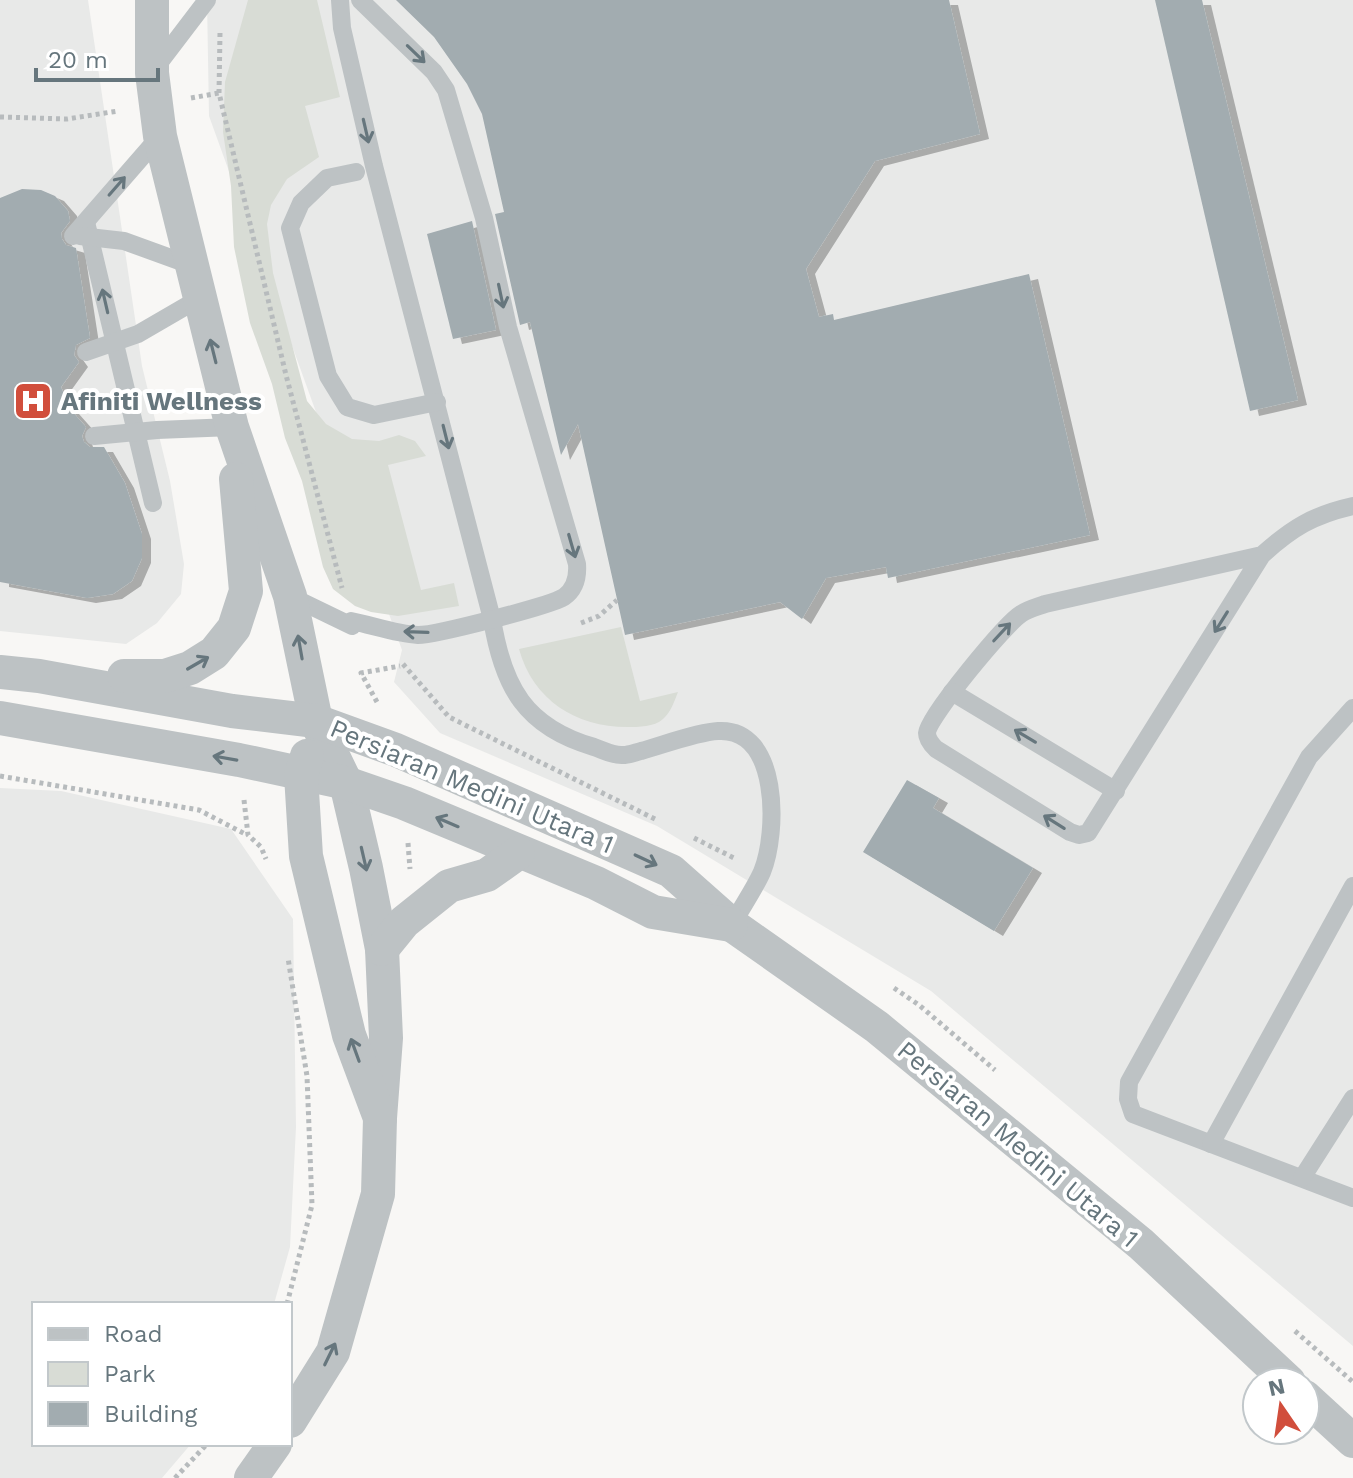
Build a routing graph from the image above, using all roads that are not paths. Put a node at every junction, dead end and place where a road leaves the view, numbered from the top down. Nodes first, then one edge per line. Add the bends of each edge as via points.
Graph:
1 (152, 0) edge
2 (207, 0) edge
3 (340, 0) edge
4 (360, 0) edge
5 (156, 105) junction
6 (356, 172) dead end
7 (88, 230) junction
8 (193, 266) junction
9 (200, 298) junction
10 (115, 342) junction
11 (86, 352) dead end
12 (437, 402) junction
13 (232, 427) junction
14 (136, 432) junction
15 (94, 436) dead end
16 (153, 503) dead end
17 (1353, 506) edge
18 (1262, 555) junction
19 (290, 596) junction
20 (492, 619) junction
21 (0, 672) edge
22 (39, 676) junction
23 (952, 692) junction
24 (1353, 708) edge
25 (0, 718) edge
26 (316, 721) junction
27 (301, 775) junction
28 (346, 783) junction
29 (1116, 791) junction
30 (518, 853) junction
31 (1353, 886) edge
32 (732, 925) junction
33 (382, 949) junction
34 (1353, 1098) edge
35 (380, 1118) junction
36 (1211, 1144) junction
37 (1302, 1178) junction
38 (1353, 1198) edge
39 (1272, 1366) edge
40 (1321, 1412) edge
41 (292, 1418) edge
42 (1353, 1441) edge

1 - 5 street
2 - 5 lane
3 -> 12 lane via 374,166
4 -> 20 lane via 446,90 577,564 578,576 566,596
7 -> 5 lane
5 - 8 street
6 - 12 lane via 327,178 301,203 290,228 328,376 347,407 374,415
7 - 8 lane
10 -> 7 lane
8 - 9 street
9 - 10 lane
13 -> 9 street
10 - 11 lane
10 - 14 lane
12 -> 20 lane
13 - 14 lane
13 - 19 street
22 -> 13 street via 165,676 214,653 234,628 246,591
14 - 15 lane
14 - 16 lane
17 - 18 lane via 1323,513 1290,530
23 -> 18 lane via 1021,614 1045,604
18 -> 29 lane
20 -> 19 lane via 419,635 351,621 352,626
26 -> 19 street
20 - 32 lane via 510,687 542,724 623,756 719,731 741,735 759,755 771,785 772,831 762,872
21 - 22 street, Persiaran Medini Utara 1
22 - 26 street, Persiaran Medini Utara 1
29 -> 23 lane
29 -> 23 lane via 1088,833 1070,832 929,742 930,723
24 - 36 lane via 1309,757 1129,1082 1133,1114
27 -> 25 street, Persiaran Medini Utara 1
26 - 27 street
26 - 28 street
26 -> 32 street, Persiaran Medini Utara 1 via 396,750 671,871
27 - 28 street, Persiaran Medini Utara 1
35 -> 27 street via 349,1035 306,856
30 -> 28 street, Persiaran Medini Utara 1
28 -> 33 street
30 - 32 street, Persiaran Medini Utara 1 via 653,912
30 - 33 street via 487,875 449,886 404,922
31 - 36 lane
32 - 39 street, Persiaran Medini Utara 1 via 901,1047 1141,1244
33 - 35 street via 386,1038
34 - 37 lane
41 -> 35 street via 333,1352 378,1194
36 - 37 lane
37 - 38 lane
40 - 42 street

